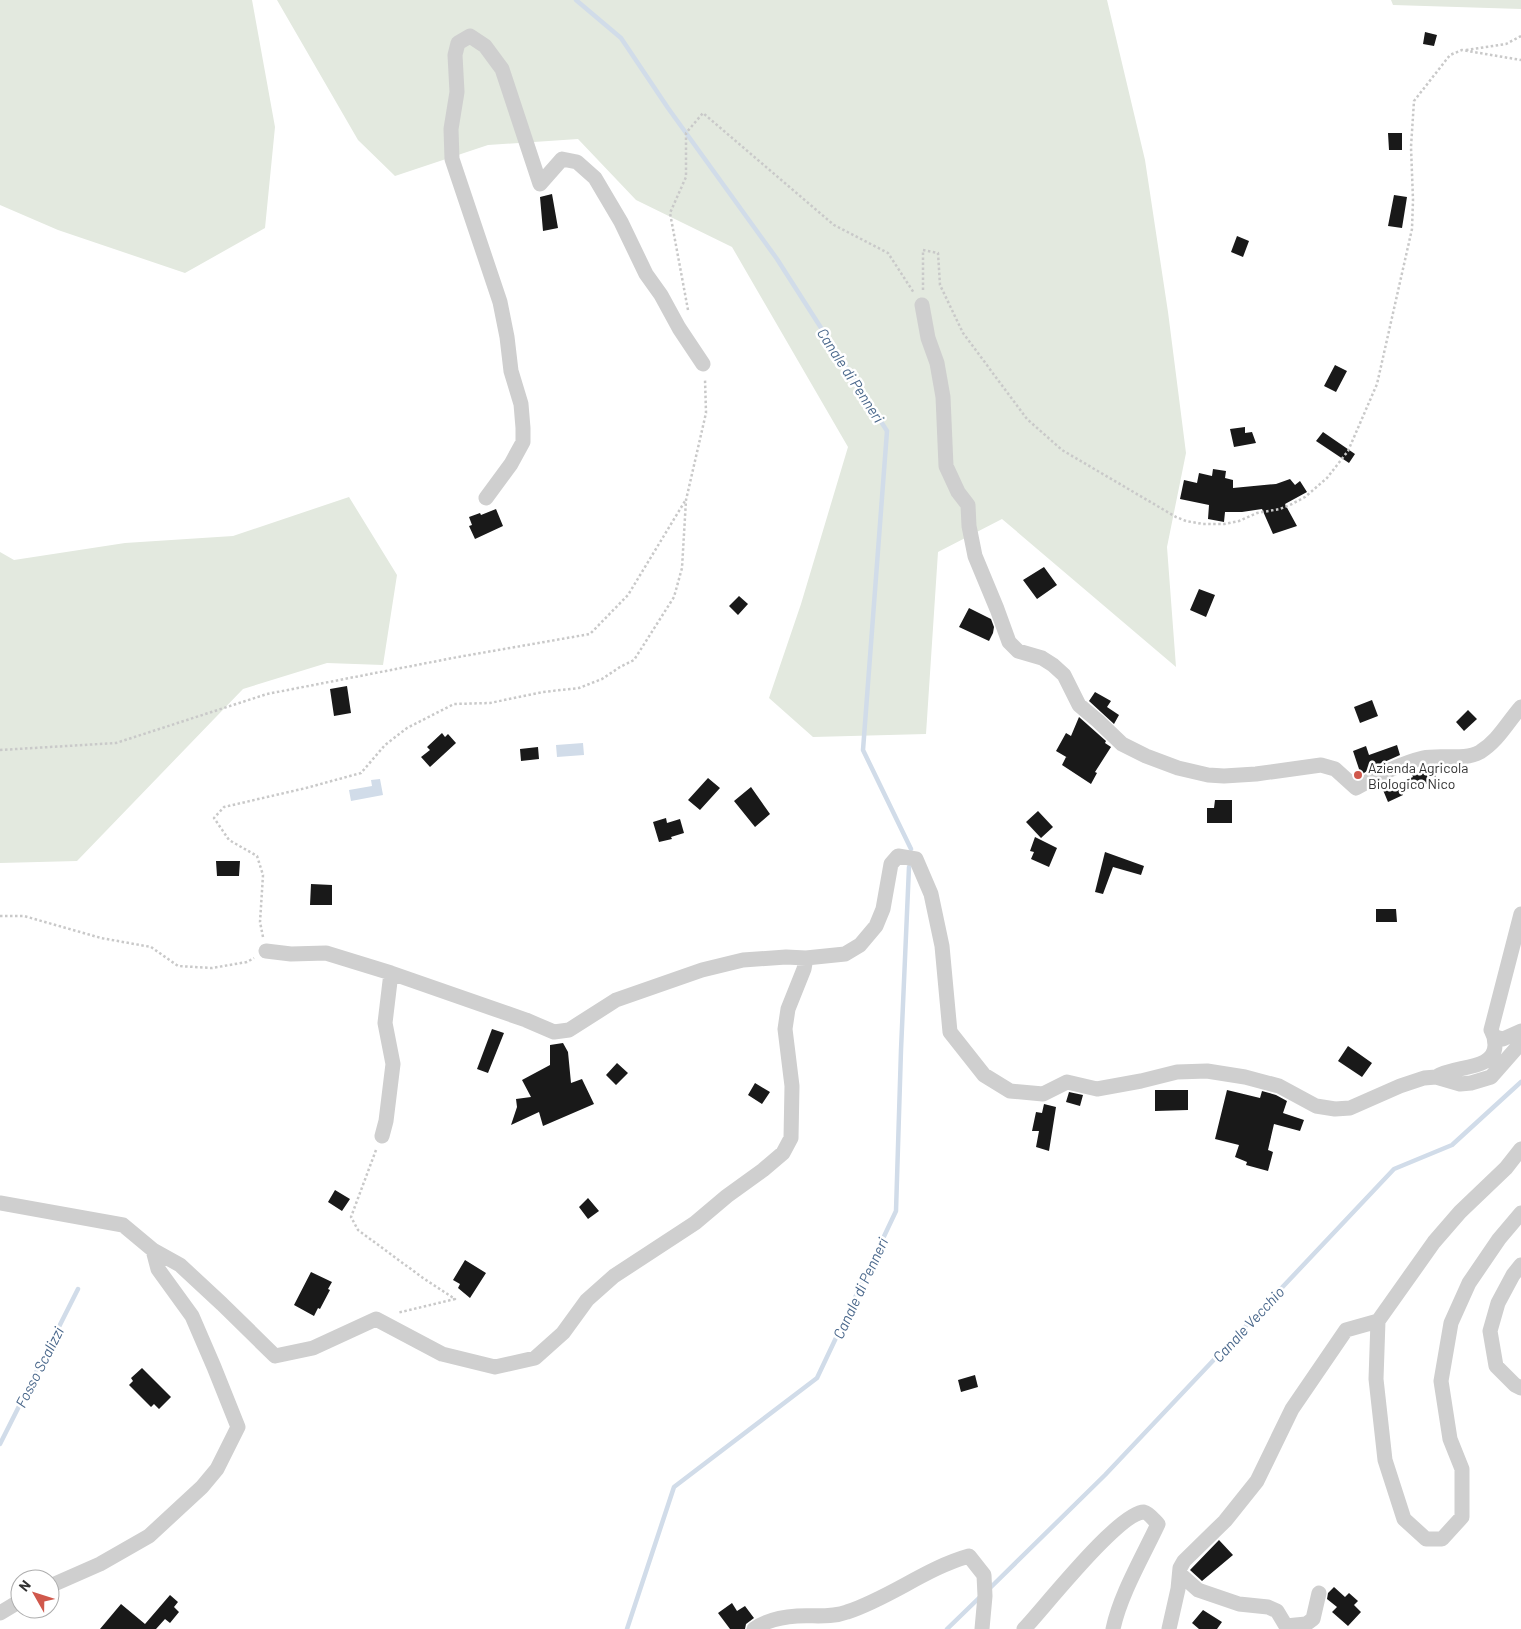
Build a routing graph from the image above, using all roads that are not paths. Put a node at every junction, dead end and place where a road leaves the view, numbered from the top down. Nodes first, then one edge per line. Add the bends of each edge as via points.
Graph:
1 (922, 306) road end
2 (703, 364) road end
3 (486, 498) dead end
4 (1521, 707) edge
5 (1521, 914) edge
6 (266, 950) road end
7 (806, 958) junction
8 (391, 973) junction
9 (1521, 1031) edge
10 (1495, 1037) junction
11 (1521, 1043) edge
12 (1436, 1077) junction
13 (382, 1136) road end
14 (1521, 1149) edge
15 (0, 1203) edge
16 (1521, 1214) edge
17 (153, 1250) junction
18 (1521, 1265) edge
19 (1378, 1321) junction
20 (1521, 1388) edge
21 (1180, 1574) junction
22 (60, 1582) edge
23 (1320, 1593) dead end
24 (1115, 1623) edge
25 (1287, 1627) edge
26 (754, 1629) edge
27 (982, 1629) edge
28 (1024, 1629) edge
29 (1104, 1629) edge
30 (1170, 1629) edge

1 - 4 street via 943,397 946,466 968,506 975,556 1009,642 1018,651 1053,664 1064,675 1079,705 1122,744 1178,768 1208,775 1256,774 1320,765 1336,769 1356,788 1384,772 1414,761 1478,754 1494,743
2 - 3 street via 646,274 595,178 577,162 562,159 540,184 502,69 485,46 470,36 458,42 455,55 457,92 451,129 452,159 500,302 511,371 521,404 524,442
5 - 10 street via 1491,1030
6 - 8 street via 292,954 326,953
7 - 8 street via 786,956 743,960 702,970 616,1000 569,1030 554,1032
7 - 12 street via 845,954 860,945 876,926 883,909 890,864 898,856 916,859 931,894 942,946 950,1032 984,1075 1010,1091 1043,1094 1067,1082 1098,1089 1177,1072 1207,1072 1279,1086 1316,1106 1336,1110 1350,1108 1424,1078
7 - 17 street via 788,1009 785,1029 792,1086 791,1138 783,1153 695,1223 614,1276 587,1300 563,1332 535,1358 495,1367 442,1354 376,1319 313,1348 275,1356 180,1265
8 - 13 street via 385,1023 393,1064
9 - 10 street via 1503,1039
10 - 12 street via 1495,1053 1489,1060
11 - 12 street via 1491,1077 1460,1084
14 - 19 street via 1434,1242
15 - 17 street via 123,1225
16 - 19 street via 1499,1239 1469,1283 1451,1323 1441,1381 1450,1439 1462,1469 1462,1517 1442,1539 1426,1539 1404,1518 1385,1460 1376,1379
17 - 22 street via 158,1268 192,1316 238,1427 217,1469 202,1488 149,1536 100,1564
18 - 20 street via 1498,1303 1490,1331 1496,1366
19 - 21 street via 1346,1330 1292,1409 1258,1481 1184,1561
21 - 25 street via 1198,1590 1239,1604 1277,1611
21 - 30 street
23 - 25 street via 1313,1619 1306,1624
24 - 28 street via 1158,1524 1147,1513 1142,1512 1122,1523 1098,1545
24 - 29 street
26 - 27 street via 761,1624 796,1616 845,1613 880,1599 952,1561 969,1556 984,1575

